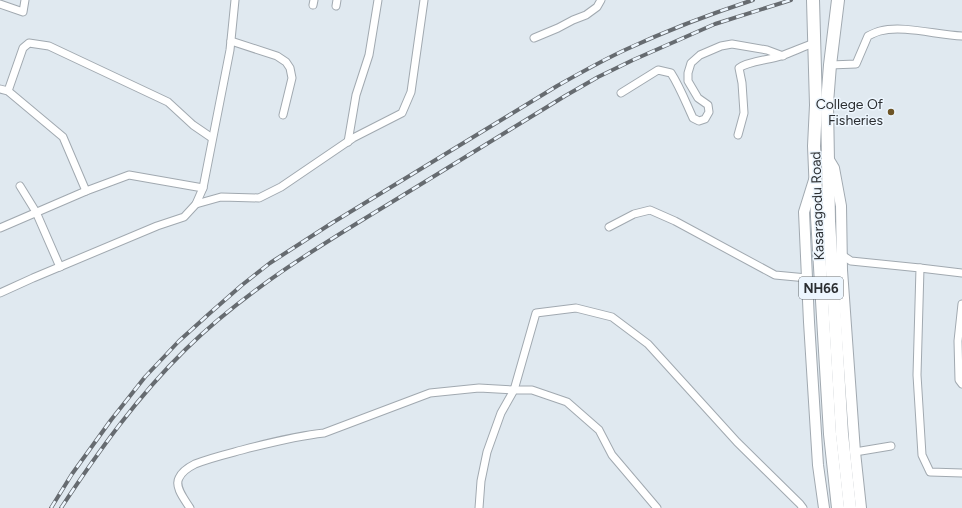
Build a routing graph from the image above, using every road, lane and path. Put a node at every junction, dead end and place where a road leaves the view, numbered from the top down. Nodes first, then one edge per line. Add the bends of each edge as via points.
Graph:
1 (26, 0) edge
2 (235, 0) edge
3 (378, 0) edge
4 (424, 0) edge
5 (601, 0) edge
6 (813, 1) edge
7 (838, 1) edge
8 (0, 4) edge
9 (962, 36) edge
10 (534, 38) dead end
11 (231, 40) junction
12 (814, 43) junction
13 (783, 56) junction
14 (830, 65) junction
15 (0, 89) edge
16 (8, 91) junction
17 (621, 93) dead end
18 (283, 115) dead end
19 (738, 135) dead end
20 (212, 138) junction
21 (348, 142) junction
22 (828, 158) junction
23 (815, 177) junction
24 (20, 186) dead end
25 (203, 188) junction
26 (86, 191) junction
27 (196, 204) junction
28 (36, 212) junction
29 (609, 226) dead end
30 (0, 228) edge
31 (842, 255) junction
32 (851, 261) junction
33 (60, 267) junction
34 (920, 268) junction
35 (842, 270) junction
36 (962, 273) edge
37 (807, 278) junction
38 (0, 293) edge
39 (962, 304) edge
40 (962, 384) edge
41 (514, 390) junction
42 (891, 446) dead end
43 (855, 452) junction
44 (962, 473) edge
45 (190, 508) edge
46 (479, 508) edge
47 (657, 508) edge
48 (803, 508) edge
49 (824, 508) edge
50 (838, 508) edge
51 (850, 508) edge
52 (861, 508) edge

1 - 8 street via 23,12
2 - 11 street
3 - 21 street via 369,55 356,95
4 - 21 street via 412,92 402,113
5 - 10 street via 597,7 586,15
6 - 12 highway, Kasaragodu Road / NH66
7 - 14 highway, NH66
9 - 14 street via 901,29 880,31 868,36 856,64
11 - 18 street via 277,56 286,62 292,78
11 - 20 street
12 - 13 street
12 - 23 highway, Kasaragodu Road / NH66
13 - 17 street via 751,46 732,44 720,46 700,55 691,63 688,81 698,98 708,105 709,112 705,120 693,118 671,73 666,71 658,70
13 - 19 street via 739,68 744,113
14 - 22 highway, Kasaragodu Road / NH66
15 - 16 street
16 - 20 street via 23,48 29,42 49,46 168,102
16 - 26 street via 63,137
20 - 25 street
21 - 27 street via 281,187 259,198 221,197
22 - 31 street via 834,168 841,206
22 - 51 highway, Kasaragodu Road / NH66 via 832,281 842,434
23 - 37 street via 804,212
23 - 50 highway, Kasaragodu Road / NH66 via 830,434
24 - 28 street
25 - 26 street via 129,175
25 - 27 street
26 - 28 street
27 - 33 street via 184,217
28 - 30 street
28 - 33 street
29 - 37 street via 634,214 650,210 775,274
31 - 32 street
31 - 35 street
32 - 34 street
32 - 35 street
33 - 38 street
34 - 36 street
34 - 44 street via 917,375 922,455 930,472
35 - 43 street
37 - 49 street via 818,465
39 - 40 street via 958,341 959,380
41 - 45 street via 479,388 430,393 324,433 263,445 194,465 178,478 177,485
41 - 46 street via 501,413 487,452
41 - 47 street via 532,390 567,402 599,430 612,455
41 - 48 street via 536,313 576,308 612,317 648,344 737,442
42 - 43 street
43 - 52 street

